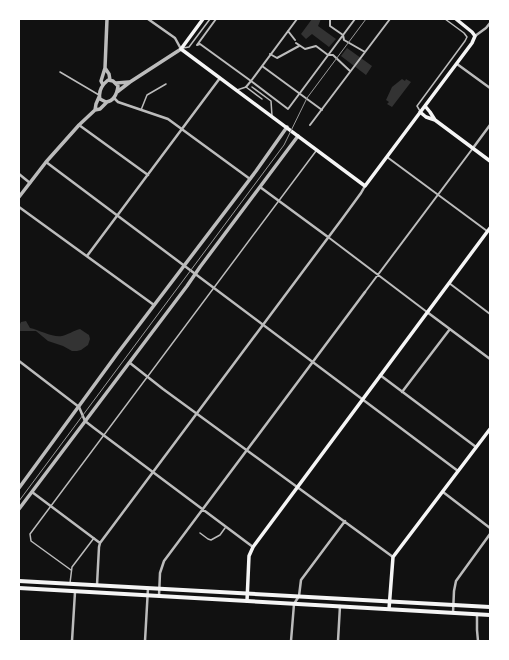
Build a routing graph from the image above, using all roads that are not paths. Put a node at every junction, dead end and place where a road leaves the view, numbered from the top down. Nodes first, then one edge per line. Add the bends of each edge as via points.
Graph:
1 (107, 19) edge
2 (148, 19) edge
3 (203, 19) edge
4 (210, 19) edge
5 (216, 19) edge
6 (297, 19) edge
7 (330, 19) edge
8 (355, 19) edge
9 (390, 19) edge
10 (445, 19) edge
11 (456, 19) edge
12 (490, 23) edge
13 (288, 31) junction
14 (343, 35) junction
15 (475, 36) junction
16 (299, 46) junction
17 (181, 48) junction
18 (364, 52) junction
19 (270, 54) junction
20 (328, 55) junction
21 (456, 63) junction
22 (262, 66) junction
23 (105, 68) junction
24 (351, 71) junction
25 (60, 72) dead end
26 (220, 77) junction
27 (110, 80) junction
28 (250, 81) junction
29 (130, 82) junction
30 (116, 83) junction
31 (166, 84) dead end
32 (103, 85) junction
33 (246, 87) junction
34 (252, 87) dead end
35 (490, 88) edge
36 (237, 90) junction
37 (117, 92) junction
38 (300, 93) junction
39 (99, 96) junction
40 (114, 98) junction
41 (262, 99) dead end
42 (108, 102) junction
43 (424, 106) junction
44 (95, 110) junction
45 (141, 110) junction
46 (322, 110) junction
47 (420, 112) junction
48 (272, 116) junction
49 (434, 120) junction
50 (80, 125) junction
51 (310, 125) dead end
52 (490, 125) edge
53 (286, 127) junction
54 (182, 129) junction
55 (298, 136) junction
56 (473, 148) junction
57 (317, 150) junction
58 (387, 157) junction
59 (490, 161) edge
60 (46, 162) junction
61 (19, 174) edge
62 (148, 175) junction
63 (250, 179) junction
64 (30, 183) junction
65 (365, 186) junction
66 (260, 187) junction
67 (438, 194) junction
68 (19, 197) edge
69 (279, 201) junction
70 (19, 207) edge
71 (117, 216) junction
72 (489, 230) edge
73 (328, 238) junction
74 (87, 256) junction
75 (184, 265) junction
76 (195, 273) junction
77 (378, 274) junction
78 (449, 283) junction
79 (214, 288) junction
80 (365, 292) joint
81 (154, 305) junction
82 (428, 312) junction
83 (490, 314) edge
84 (263, 324) junction
85 (450, 329) junction
86 (490, 359) edge
87 (19, 361) edge
88 (313, 362) junction
89 (130, 363) junction
90 (380, 375) junction
91 (148, 376) junction
92 (402, 392) junction
93 (363, 399) junction
94 (79, 406) junction
95 (197, 413) junction
96 (85, 421) junction
97 (490, 429) edge
98 (104, 435) junction
99 (476, 447) junction
100 (247, 450) junction
101 (458, 471) junction
102 (153, 472) junction
103 (20, 483) edge
104 (297, 487) junction
105 (19, 488) edge
106 (32, 492) junction
107 (443, 492) junction
108 (51, 506) junction
109 (19, 509) edge
110 (203, 509) junction
111 (345, 521) junction
112 (226, 527) junction
113 (490, 528) edge
114 (200, 533) dead end
115 (490, 534) edge
116 (94, 538) junction
117 (100, 543) junction
118 (253, 547) junction
119 (393, 557) junction
120 (71, 570) junction
121 (19, 580) edge
122 (70, 583) junction
123 (97, 585) junction
124 (19, 588) edge
125 (148, 588) junction
126 (159, 588) junction
127 (74, 592) junction
128 (247, 593) junction
129 (148, 596) junction
130 (159, 596) junction
131 (299, 596) junction
132 (246, 601) junction
133 (390, 602) junction
134 (294, 604) junction
135 (453, 604) junction
136 (340, 606) junction
137 (490, 607) edge
138 (389, 609) junction
139 (453, 612) junction
140 (478, 614) junction
141 (490, 615) edge
142 (72, 641) edge
143 (145, 641) edge
144 (291, 641) edge
145 (338, 641) edge
146 (478, 641) edge

1 - 23 street
2 - 17 street via 175,38
3 - 17 main road
4 - 17 lane via 189,47
5 - 28 street via 197,45 200,44
6 - 13 street
7 - 14 street via 330,26
8 - 14 street
9 - 18 street
10 - 47 lane via 467,37 417,106
11 - 15 main road
12 - 15 street
13 - 16 street
13 - 19 street
14 - 18 street via 344,40
14 - 20 street
15 - 21 main road
16 - 19 street via 277,58
16 - 20 street via 305,50 316,46
17 - 26 main road
17 - 29 street
18 - 24 street
19 - 22 street
20 - 24 street via 333,55
20 - 38 street
21 - 35 street
21 - 43 main road
22 - 28 street
22 - 38 street
23 - 27 street
23 - 32 street via 101,81
24 - 46 street
25 - 39 lane
26 - 36 main road
26 - 54 street
27 - 30 street
27 - 32 street
28 - 33 street
28 - 38 street via 288,109
29 - 30 street
29 - 37 street
30 - 37 street
31 - 45 lane via 147,95
32 - 39 street
33 - 36 lane
33 - 41 lane
34 - 48 lane via 271,102
36 - 48 main road
37 - 40 street
38 - 46 street
39 - 42 street
39 - 44 street
40 - 42 street
40 - 45 street via 118,102
42 - 44 street
43 - 47 main road
43 - 49 main road
44 - 50 street
45 - 54 street via 168,119
46 - 51 street
47 - 49 main road
47 - 58 main road
48 - 53 main road
49 - 56 main road
50 - 60 street
50 - 62 street
52 - 56 street
53 - 55 main road
53 - 63 street
54 - 62 street
54 - 63 street
55 - 57 main road
55 - 66 street
56 - 59 main road
56 - 67 street
57 - 65 main road
57 - 69 lane
58 - 65 main road
58 - 67 street
60 - 64 street
60 - 71 street
61 - 64 street
62 - 71 street
63 - 75 street
64 - 68 street
65 - 73 street
66 - 69 street
66 - 76 street
67 - 72 street
67 - 77 street
69 - 73 street
69 - 79 lane
70 - 74 street
71 - 74 street
71 - 75 street
72 - 78 main road
73 - 77 street
73 - 84 street
74 - 81 street
75 - 76 street
75 - 81 street
76 - 79 street
76 - 89 street
77 - 80 street
77 - 82 street
78 - 82 main road
78 - 83 street
79 - 84 street
79 - 91 lane
80 - 88 street
81 - 94 street
82 - 85 street
82 - 90 main road
84 - 88 street
84 - 95 street
85 - 86 street
85 - 92 street
87 - 94 street
88 - 93 street
88 - 100 street
89 - 91 street
89 - 96 street
90 - 92 street
90 - 93 main road
91 - 95 street
91 - 98 lane
92 - 99 street
93 - 101 street
93 - 104 main road
94 - 96 street
94 - 103 street
95 - 100 street
95 - 102 street
96 - 98 street
96 - 106 street
97 - 99 main road
98 - 102 street
98 - 108 lane
99 - 101 main road
100 - 104 street
100 - 110 street
101 - 107 main road
102 - 110 street
102 - 117 street
103 - 105 street
104 - 111 street
104 - 118 main road
106 - 108 street
106 - 109 street
107 - 113 street
107 - 119 main road
108 - 116 street
108 - 120 lane via 30,534 31,541
110 - 112 street
110 - 126 street via 164,561
111 - 119 street
111 - 131 street via 302,580
112 - 114 lane via 215,539 208,539
112 - 118 street
115 - 135 street via 456,581
116 - 117 street
116 - 120 lane
117 - 123 street
118 - 128 main road via 249,556
119 - 133 main road
120 - 122 lane
121 - 122 main road
122 - 123 main road
123 - 125 main road
124 - 127 main road
125 - 126 main road
125 - 129 street
126 - 128 main road
126 - 130 street
127 - 129 main road
127 - 142 street
128 - 131 main road
128 - 132 main road
129 - 130 main road
129 - 143 street
130 - 132 main road
131 - 133 main road
131 - 134 street
132 - 134 main road
133 - 135 main road
133 - 138 main road
134 - 136 main road
134 - 144 street
135 - 137 main road
135 - 139 street
136 - 138 main road
136 - 145 street
138 - 139 main road
139 - 140 main road
140 - 141 main road
140 - 146 street

